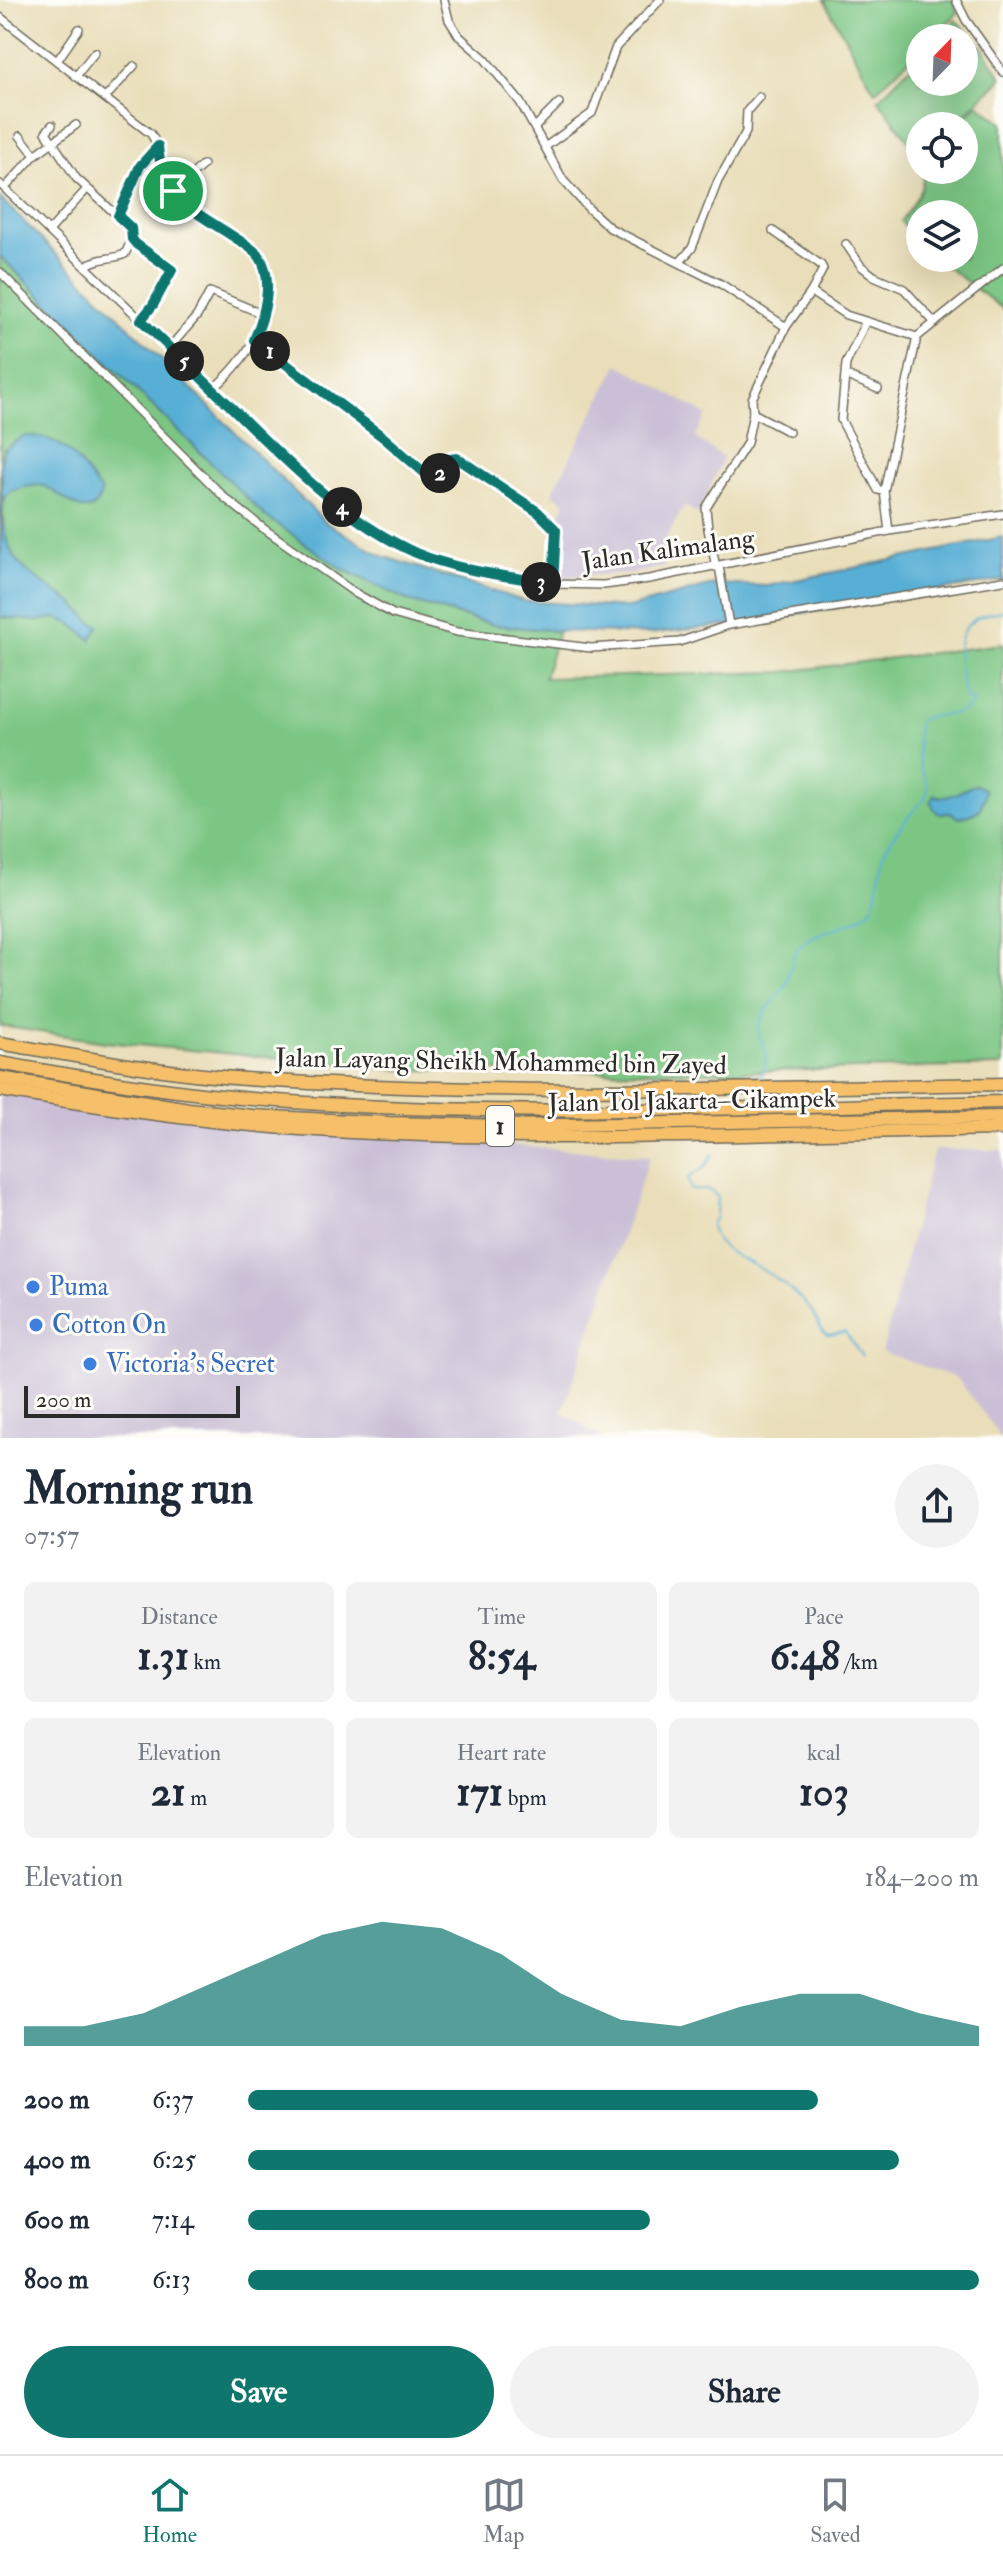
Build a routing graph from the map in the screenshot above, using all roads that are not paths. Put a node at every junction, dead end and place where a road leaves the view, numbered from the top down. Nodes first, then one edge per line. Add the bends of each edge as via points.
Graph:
1 (444, 0) edge
2 (660, 0) edge
3 (956, 0) edge
4 (0, 17) edge
5 (79, 29) dead end
6 (95, 52) dead end
7 (57, 61) junction
8 (134, 66) dead end
9 (1003, 72) edge
10 (76, 76) junction
11 (759, 97) dead end
12 (105, 98) junction
13 (559, 103) dead end
14 (52, 125) dead end
15 (76, 125) dead end
16 (535, 127) junction
17 (20, 136) dead end
18 (51, 143) junction
19 (158, 146) junction
20 (545, 147) junction
21 (35, 155) junction
22 (203, 165) dead end
23 (2, 186) edge
24 (86, 190) junction
25 (173, 191) junction
26 (118, 216) junction
27 (50, 230) junction
28 (773, 231) dead end
29 (132, 239) junction
30 (846, 244) dead end
31 (680, 262) junction
32 (87, 265) junction
33 (1003, 268) edge
34 (0, 272) edge
35 (811, 292) junction
36 (265, 315) junction
37 (141, 320) junction
38 (865, 323) junction
39 (935, 323) junction
40 (786, 327) junction
41 (917, 337) junction
42 (254, 340) junction
43 (170, 347) junction
44 (847, 376) junction
45 (213, 389) junction
46 (878, 389) dead end
47 (753, 413) junction
48 (789, 432) dead end
49 (884, 491) junction
50 (1003, 514) edge
51 (889, 531) junction
52 (719, 569) junction
53 (1003, 580) edge
54 (553, 584) junction
55 (728, 622) junction
56 (0, 1043) edge
57 (0, 1063) edge
58 (0, 1078) edge
59 (1003, 1084) edge
60 (0, 1090) edge
61 (1003, 1102) edge
62 (1003, 1117) edge
63 (1003, 1129) edge

1 - 16 street via 459,36 485,59
2 - 20 street via 616,47 592,113
3 - 9 street
4 - 7 street
5 - 7 street
6 - 10 street
7 - 10 street
8 - 12 street
10 - 12 street
11 - 31 street via 747,111 746,132 718,181 692,248
12 - 19 street via 151,134
13 - 16 street
14 - 18 street via 46,131
15 - 18 street
16 - 20 street
17 - 21 street
18 - 21 street
18 - 24 street
19 - 25 street
19 - 26 street via 140,166
20 - 31 street via 563,180 610,228
21 - 23 street
22 - 25 street
23 - 27 street, Jalan Kalimalang
24 - 26 street
24 - 27 street
25 - 36 street via 185,206 257,253 267,292
26 - 29 street via 131,228
27 - 32 street, Jalan Kalimalang
28 - 35 street via 821,265
29 - 32 street via 125,254
29 - 37 street via 172,270
30 - 39 street via 861,266 904,289
31 - 40 street
32 - 37 street, Jalan Kalimalang
33 - 39 street
34 - 55 street via 225,498 355,593 393,614 457,632 602,649 679,642
35 - 38 street
35 - 40 street
36 - 42 street
36 - 43 street via 210,292
37 - 43 street, Jalan Kalimalang
38 - 41 street
38 - 44 street via 846,364
39 - 41 street
40 - 47 street via 752,399
41 - 49 street
42 - 45 street
42 - 54 street via 427,475 437,476 457,458 538,512 556,530
43 - 45 street, Jalan Kalimalang
44 - 46 street
44 - 49 street via 841,420 878,490
45 - 54 street, Jalan Kalimalang via 333,501 384,536 455,566
47 - 48 street
47 - 52 street via 747,443 705,512
49 - 51 street
50 - 51 street, Jalan Kalimalang
51 - 52 street, Jalan Kalimalang
52 - 54 street, Jalan Kalimalang via 604,585
52 - 55 street
53 - 55 street
56 - 59 highway, Jalan Layang Sheikh Mohammed bin Zayed / 1 via 243,1079 404,1087
57 - 61 highway, Jalan Tol Jakarta–Cikampek / 1 via 178,1091 403,1107 553,1111
58 - 62 highway, Jalan Tol Jakarta–Cikampek / 1 via 189,1109 389,1123 532,1126
60 - 63 highway, 1 via 171,1117 429,1135

